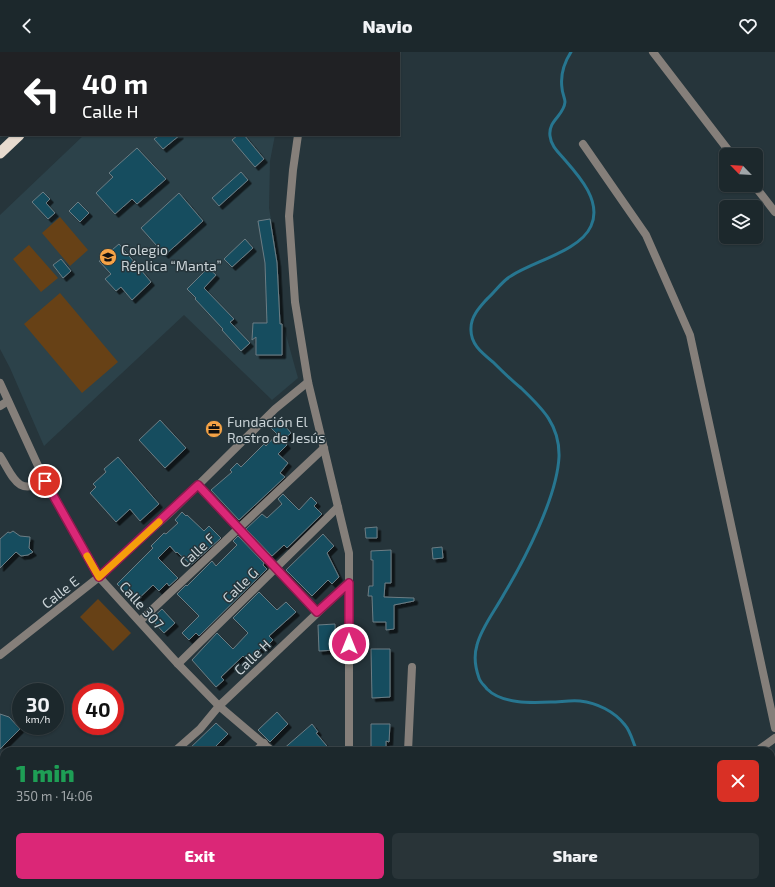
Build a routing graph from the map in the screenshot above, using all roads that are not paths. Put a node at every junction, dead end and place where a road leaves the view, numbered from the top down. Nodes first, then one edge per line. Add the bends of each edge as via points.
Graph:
1 (653, 52) edge
2 (18, 136) edge
3 (298, 136) edge
4 (583, 144) dead end
5 (727, 148) edge
6 (0, 153) edge
7 (759, 192) edge
8 (775, 212) edge
9 (308, 382) junction
10 (0, 383) edge
11 (8, 401) junction
12 (0, 406) edge
13 (324, 448) junction
14 (0, 456) edge
15 (45, 481) junction
16 (198, 485) junction
17 (338, 507) junction
18 (239, 529) junction
19 (276, 568) junction
20 (99, 577) junction
21 (349, 583) junction
22 (317, 612) junction
23 (140, 621) junction
24 (0, 655) edge
25 (178, 664) junction
26 (412, 667) dead end
27 (775, 684) edge
28 (767, 691) junction
29 (219, 706) junction
30 (775, 728) edge
31 (775, 738) edge
32 (264, 743) junction
33 (180, 747) edge
34 (260, 747) edge
35 (268, 747) edge
36 (348, 747) edge
37 (408, 747) edge
38 (763, 747) edge

1 - 5 street
2 - 6 highway
3 - 9 street via 289,216 295,302
4 - 28 street via 646,235 690,335
7 - 8 street
9 - 13 street
9 - 16 street, Calle E via 275,409
10 - 11 street, Calle 307
11 - 12 street
11 - 15 street, Calle 307
13 - 17 street
13 - 18 street, Calle F
14 - 15 street via 16,482 22,486 29,488
15 - 20 street, Calle 307
16 - 18 street
16 - 20 street, Calle E
17 - 19 street, Calle G
17 - 21 street via 349,553
18 - 19 street
18 - 23 street, Calle F
19 - 22 street
19 - 25 street, Calle G
20 - 23 street, Calle 307
20 - 24 street, Calle E
21 - 22 street, Calle H
21 - 36 street
22 - 29 street, Calle H
23 - 25 street, Calle 307
25 - 29 street, Calle 307
26 - 37 street
27 - 28 street
28 - 30 street
29 - 32 street, Calle 307
29 - 33 street, Calle H via 200,729
31 - 38 street
32 - 34 street
32 - 35 street, Calle 307

